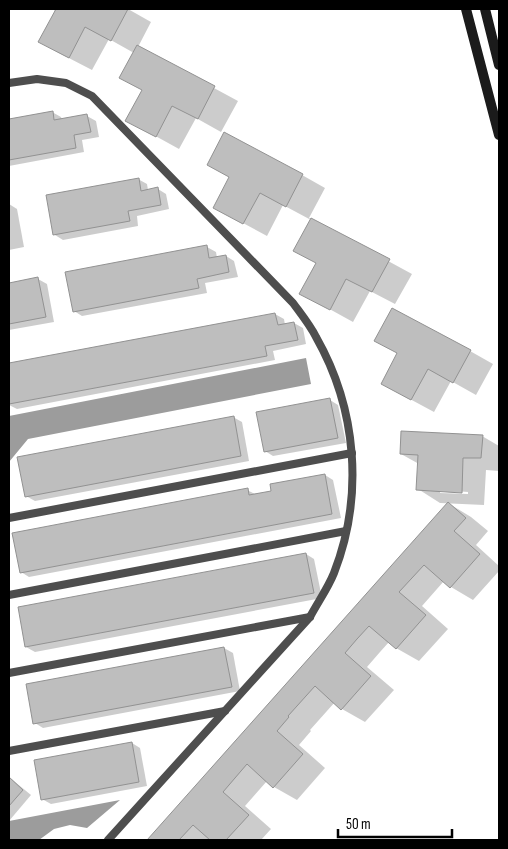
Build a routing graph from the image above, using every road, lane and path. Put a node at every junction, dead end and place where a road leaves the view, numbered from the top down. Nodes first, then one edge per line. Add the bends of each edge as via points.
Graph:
1 (466, 9) edge
2 (485, 9) edge
3 (499, 65) edge
4 (9, 83) edge
5 (499, 136) edge
6 (352, 453) junction
7 (9, 518) edge
8 (346, 531) junction
9 (9, 594) edge
10 (310, 617) junction
11 (9, 673) edge
12 (225, 711) junction
13 (9, 751) edge
14 (108, 840) edge

1 - 5 main road
2 - 3 main road
4 - 6 lane via 37,79 66,83 92,96 293,303 316,336 334,374 346,413
6 - 7 lane
6 - 8 lane via 352,494
8 - 9 lane
8 - 10 lane via 334,574
10 - 11 lane
10 - 12 lane
12 - 13 lane
12 - 14 lane

